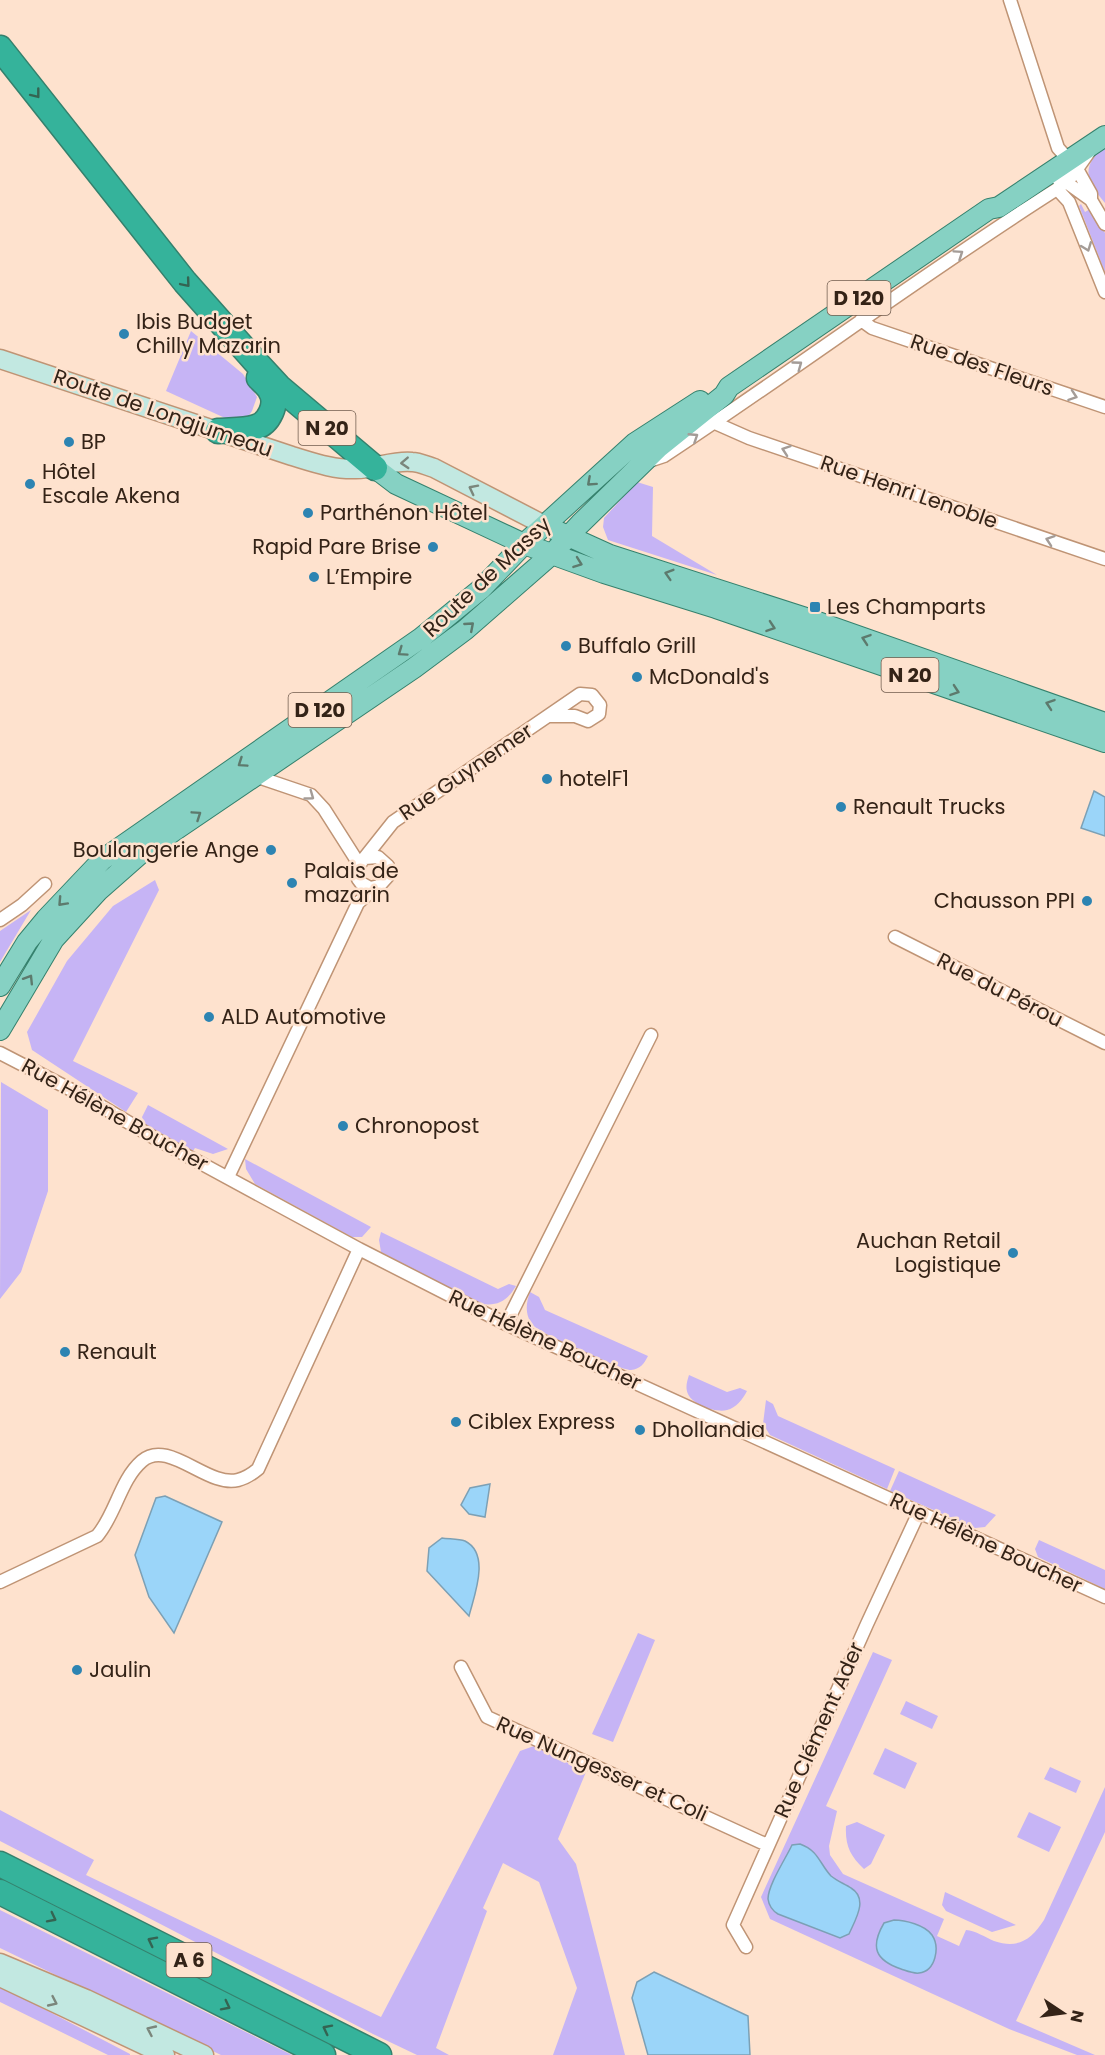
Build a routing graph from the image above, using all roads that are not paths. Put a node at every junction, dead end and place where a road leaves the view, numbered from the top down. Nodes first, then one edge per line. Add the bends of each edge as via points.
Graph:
1 (1010, 0) edge
2 (0, 48) edge
3 (1105, 126) edge
4 (1099, 140) edge
5 (1069, 161) junction
6 (1055, 183) junction
7 (1098, 206) edge
8 (989, 209) junction
9 (1105, 224) edge
10 (1105, 292) edge
11 (861, 320) junction
12 (0, 359) edge
13 (255, 361) junction
14 (729, 387) junction
15 (1105, 407) edge
16 (714, 423) junction
17 (219, 431) junction
18 (642, 464) junction
19 (375, 468) junction
20 (544, 525) junction
21 (569, 536) junction
22 (524, 544) junction
23 (552, 554) junction
24 (1105, 559) edge
25 (720, 600) junction
26 (576, 697) junction
27 (550, 716) junction
28 (575, 716) junction
29 (1103, 738) edge
30 (255, 776) junction
31 (386, 832) junction
32 (362, 861) junction
33 (385, 862) junction
34 (358, 879) junction
35 (45, 884) dead end
36 (375, 888) junction
37 (358, 903) junction
38 (0, 920) edge
39 (895, 937) dead end
40 (0, 986) edge
41 (0, 1030) edge
42 (651, 1035) dead end
43 (1105, 1043) edge
44 (0, 1053) edge
45 (228, 1177) junction
46 (359, 1249) junction
47 (506, 1324) junction
48 (919, 1512) junction
49 (0, 1581) edge
50 (1105, 1597) edge
51 (461, 1667) dead end
52 (767, 1845) junction
53 (0, 1863) edge
54 (0, 1892) edge
55 (746, 1947) dead end
56 (0, 1963) edge
57 (0, 1977) edge
58 (165, 2055) edge
59 (204, 2055) edge
60 (323, 2055) edge
61 (379, 2055) edge

1 - 5 street via 1058,148
2 -> 13 highway via 185,282
3 - 5 main road, D 120
4 - 5 main road
5 - 6 main road
5 - 7 street
5 - 8 main road, D 120 via 995,201
6 - 7 street
6 - 8 main road
6 -> 10 street via 1070,202
11 -> 6 street, Route de Massy
7 - 9 street
8 - 14 main road, D 120
11 -> 15 street, Rue des Fleurs via 872,328
16 -> 11 street, Route de Massy
12 - 17 street, Route de Longjumeau
13 - 17 highway via 258,376 272,392 271,413 256,427
13 - 19 highway, N 20 via 279,387
14 - 18 main road, Route de Massy / D 120
14 -> 20 main road, Route de Massy / D 120 via 635,443
18 -> 16 street, Route de Massy via 664,456
24 -> 16 street, Rue Henri Lenoble
17 - 19 street, Route de Longjumeau via 334,468
18 - 21 main road, Route de Massy / D 120
20 -> 19 street, N 20 via 420,463 398,462
19 - 22 main road, N 20 via 396,484
20 - 21 main road, N 20
20 - 22 main road, Route de Massy / D 120
21 - 23 main road, Route de Massy / D 120
25 -> 21 main road, N 20
22 - 23 main road, N 20
22 -> 40 main road, Route de Massy / D 120 via 481,589 421,638 102,860 27,942
23 -> 25 main road, N 20
30 -> 23 main road, Route de Massy / D 120 via 465,630
25 - 29 main road, N 20
26 - 27 street, Rue Guynemer
26 - 28 street via 572,708
26 - 28 street, Rue Guynemer via 592,694 599,701 600,710 588,721
27 - 28 street, Rue Guynemer
27 - 31 street, Rue Guynemer via 406,812
30 -> 32 street via 311,795
41 -> 30 main road, Route de Massy / D 120 via 54,939 98,891 140,854
31 - 32 street, Rue Guynemer
31 - 33 street, Rue Guynemer
32 - 33 street via 378,857
32 - 34 street
33 - 36 street via 389,871 386,880
34 - 36 street
34 - 37 street
35 - 38 street
36 - 37 street
37 - 45 street
39 - 43 street, Rue du Pérou
42 - 47 street
44 - 45 street, Rue Hélène Boucher
45 - 46 street, Rue Hélène Boucher
46 - 47 street, Rue Hélène Boucher
46 - 49 street via 258,1469 236,1481 217,1479 170,1457 156,1454 144,1458 133,1470 106,1526 97,1536
47 - 48 street, Rue Hélène Boucher
48 - 50 street, Rue Hélène Boucher
48 - 52 street, Rue Clément Ader
51 - 52 street, Rue Nungesser et Coli via 487,1717
52 - 55 street, Rue Clément Ader via 733,1925
61 -> 53 highway, A 6
54 -> 60 highway, A 6
59 -> 56 street
57 -> 58 street

